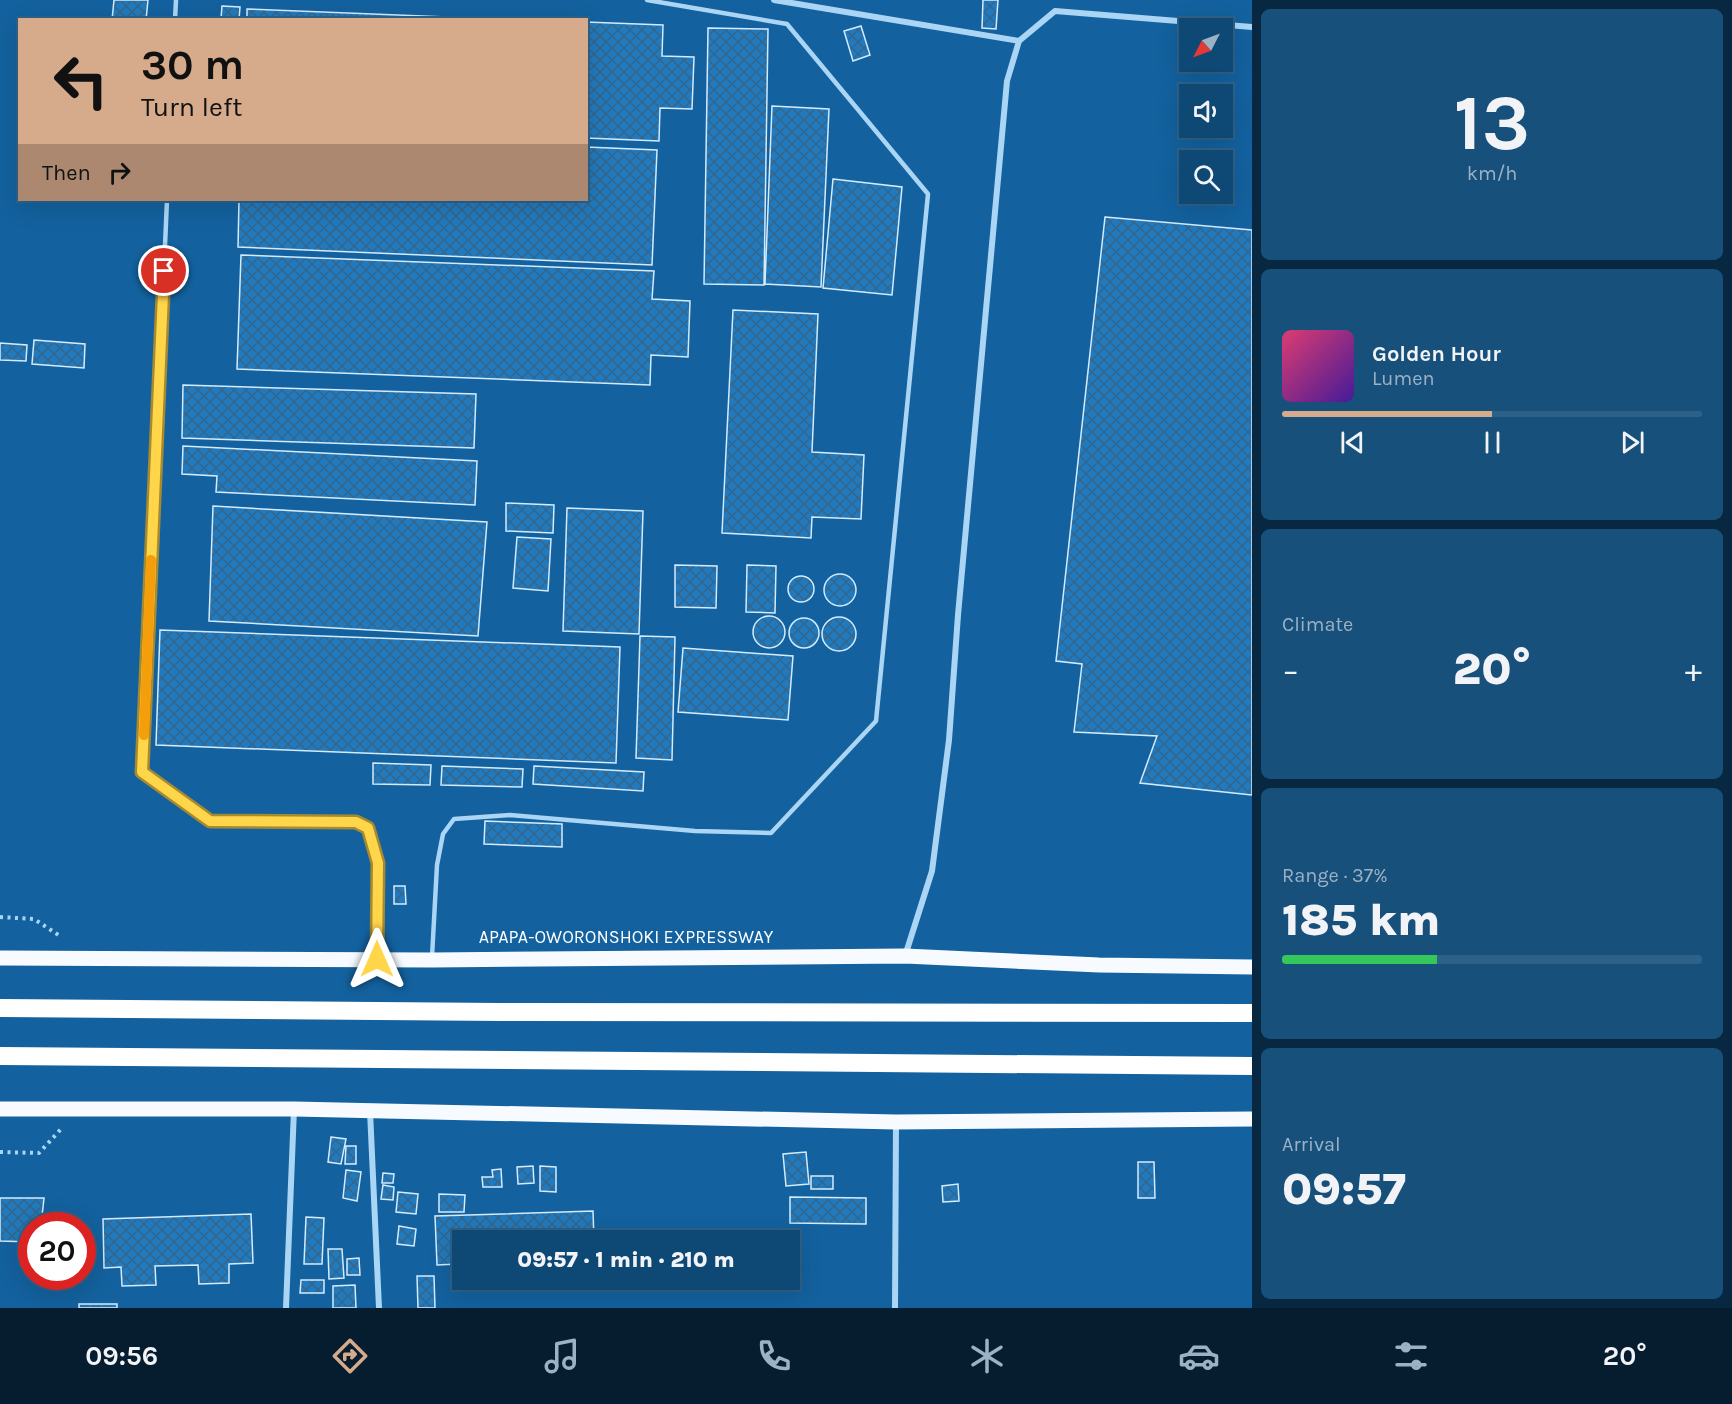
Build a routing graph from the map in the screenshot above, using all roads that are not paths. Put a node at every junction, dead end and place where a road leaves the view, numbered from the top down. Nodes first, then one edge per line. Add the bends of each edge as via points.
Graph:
1 (176, 0) edge
2 (647, 0) edge
3 (774, 0) edge
4 (175, 18) edge
5 (1252, 27) edge
6 (1019, 40) junction
7 (167, 201) edge
8 (905, 956) junction
9 (0, 958) edge
10 (377, 959) junction
11 (432, 960) junction
12 (1252, 967) edge
13 (0, 1008) edge
14 (1252, 1013) edge
15 (0, 1056) edge
16 (1252, 1066) edge
17 (0, 1109) edge
18 (294, 1109) junction
19 (370, 1110) junction
20 (1252, 1119) edge
21 (896, 1122) junction
22 (286, 1308) edge
23 (379, 1308) edge
24 (895, 1308) edge

1 - 4 lane
2 - 11 lane via 787,24 928,194 876,721 771,833 695,831 510,815 454,819 443,834 437,866
3 - 6 street
5 - 6 street via 1055,12
6 - 8 street via 1007,81 949,740 932,871
7 - 10 lane via 142,772 210,821 356,822 368,828 378,863
8 - 11 main road, APAPA-OWORONSHOKI EXPRESSWAY
8 - 12 main road, APAPA-OWORONSHOKI EXPRESSWAY
9 - 10 main road, APAPA-OWORONSHOKI EXPRESSWAY
10 - 11 main road, APAPA-OWORONSHOKI EXPRESSWAY
13 - 14 highway
15 - 16 highway
17 - 18 main road
18 - 19 main road
18 - 22 street
19 - 21 main road
19 - 23 street
20 - 21 main road
21 - 24 street

